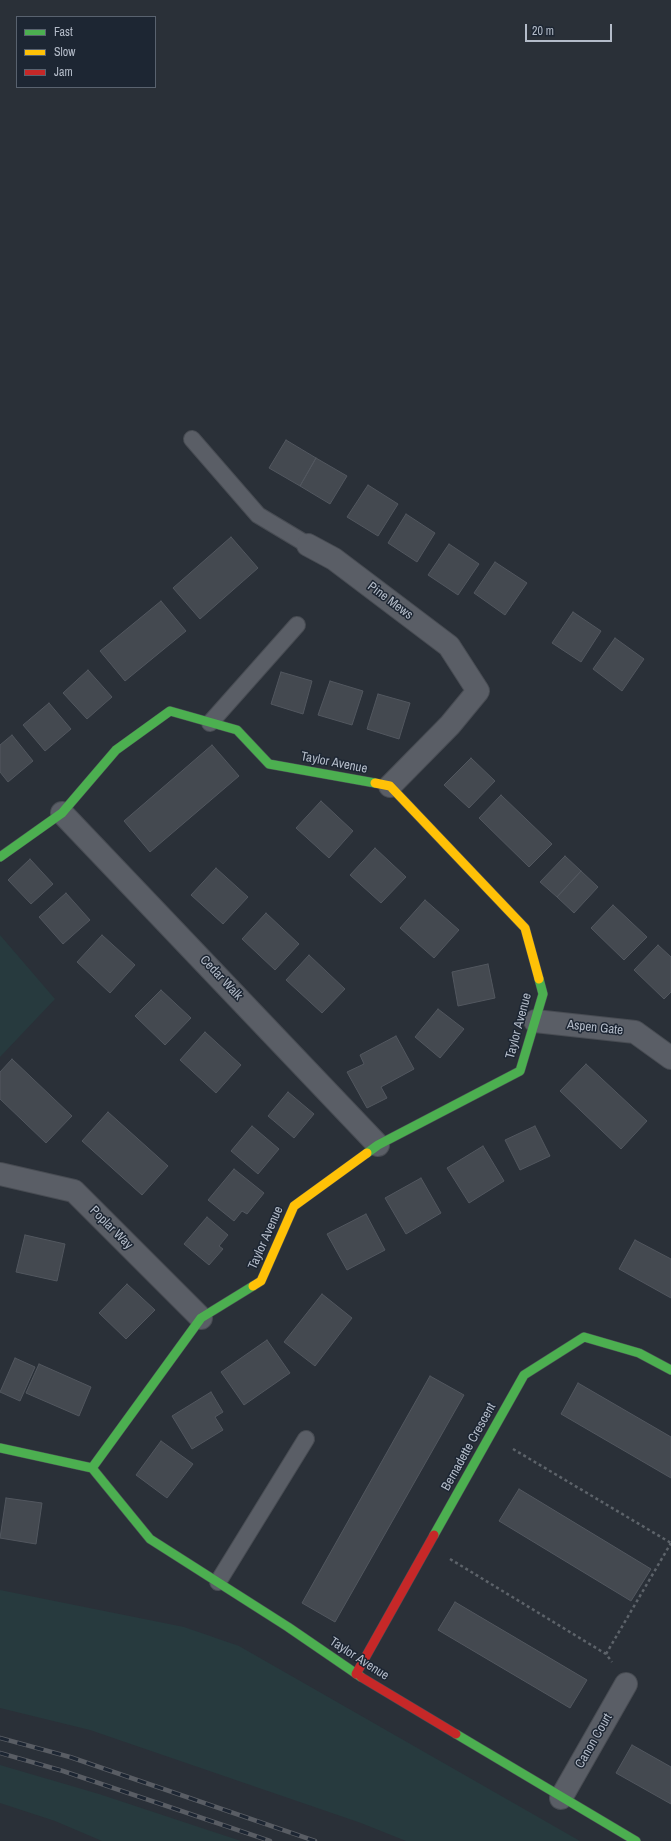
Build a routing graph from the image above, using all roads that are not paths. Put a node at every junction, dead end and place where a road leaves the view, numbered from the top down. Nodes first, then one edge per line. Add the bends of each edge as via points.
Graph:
1 (192, 439) dead end
2 (308, 545) joint
3 (297, 625) dead end
4 (210, 723) junction
5 (390, 786) junction
6 (62, 813) junction
7 (0, 857) edge
8 (535, 1021) junction
9 (671, 1058) edge
10 (378, 1145) junction
11 (0, 1174) edge
12 (201, 1318) junction
13 (671, 1370) edge
14 (306, 1439) dead end
15 (0, 1448) edge
16 (92, 1468) junction
17 (218, 1582) junction
18 (356, 1674) junction
19 (626, 1684) road end
20 (561, 1798) junction
21 (636, 1841) edge

1 - 2 lane, Pine Mews via 258,515
2 - 5 street, Pine Mews via 334,559 449,646 478,691 450,725
3 - 4 lane
4 - 5 street, Taylor Avenue via 237,730 269,764
4 - 6 street, Taylor Avenue via 170,711 116,750
5 - 8 street, Taylor Avenue via 525,928 543,994
6 - 7 street, Taylor Avenue
6 - 10 street, Cedar Walk
8 - 9 street, Aspen Gate via 635,1032
8 - 10 street, Taylor Avenue via 520,1071
10 - 12 street, Taylor Avenue via 294,1206 260,1281
11 - 12 street, Poplar Way via 74,1191
12 - 16 street, Taylor Avenue
13 - 18 street, Bernadette Crescent via 639,1353 584,1337 524,1375
14 - 17 lane
15 - 16 street
16 - 17 street, Taylor Avenue via 150,1539
17 - 18 street, Taylor Avenue
18 - 20 street, Taylor Avenue
19 - 20 street, Canon Court
20 - 21 street, Taylor Avenue

